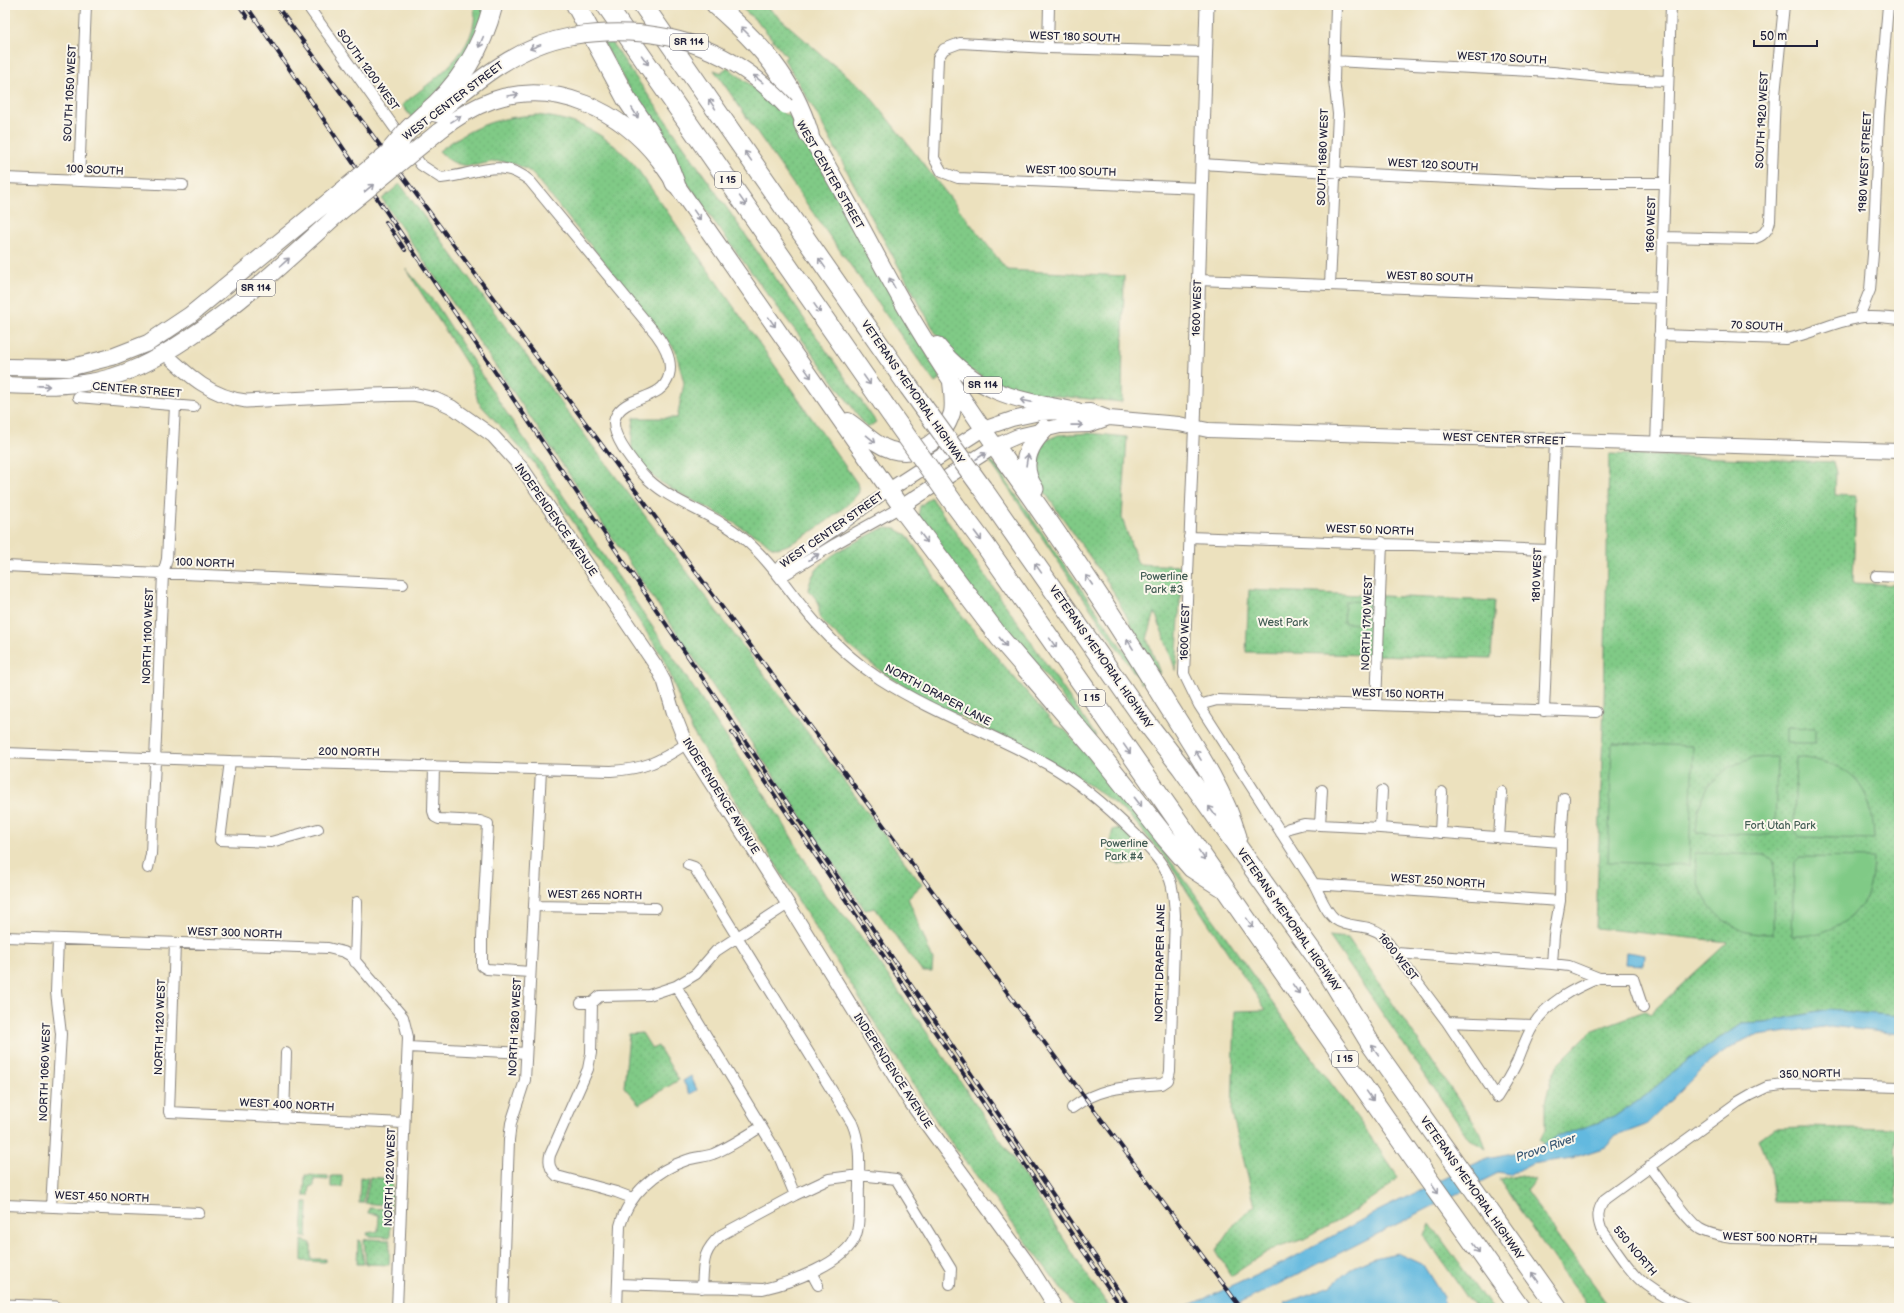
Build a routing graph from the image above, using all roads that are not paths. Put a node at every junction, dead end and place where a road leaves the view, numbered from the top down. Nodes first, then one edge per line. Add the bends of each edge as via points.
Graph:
1 (86, 5) edge
2 (307, 5) edge
3 (493, 5) edge
4 (576, 5) edge
5 (606, 5) edge
6 (643, 5) edge
7 (716, 5) edge
8 (1049, 5) edge
9 (1207, 5) edge
10 (1336, 5) edge
11 (1671, 5) edge
12 (1784, 5) edge
13 (1888, 5) edge
14 (1048, 48) junction
15 (1205, 52) junction
16 (1334, 61) junction
17 (1668, 81) junction
18 (430, 123) junction
19 (809, 134) junction
20 (401, 149) junction
21 (1202, 164) junction
22 (942, 172) joint
23 (1335, 173) junction
24 (5, 178) edge
25 (79, 181) junction
26 (675, 183) junction
27 (1664, 183) junction
28 (183, 185) dead end
29 (1201, 188) junction
30 (328, 208) junction
31 (1663, 238) junction
32 (581, 242) joint
33 (1198, 280) junction
34 (1330, 285) junction
35 (1660, 298) junction
36 (911, 317) junction
37 (1859, 317) junction
38 (1899, 318) edge
39 (1659, 335) junction
40 (165, 353) junction
41 (5, 367) edge
42 (62, 368) junction
43 (950, 380) junction
44 (5, 385) edge
45 (78, 397) dead end
46 (175, 406) junction
47 (194, 407) dead end
48 (1078, 411) junction
49 (839, 418) junction
50 (1109, 418) junction
51 (1194, 427) junction
52 (983, 429) junction
53 (1044, 429) junction
54 (1555, 441) junction
55 (1656, 445) junction
56 (995, 446) junction
57 (1899, 451) edge
58 (889, 490) junction
59 (901, 507) junction
60 (1040, 509) junction
61 (1189, 537) junction
62 (1382, 542) junction
63 (1550, 550) junction
64 (5, 566) edge
65 (163, 574) junction
66 (778, 574) junction
67 (1876, 576) dead end
68 (1899, 577) edge
69 (403, 584) dead end
70 (1200, 705) junction
71 (1376, 705) junction
72 (1544, 711) junction
73 (1596, 712) dead end
74 (686, 744) junction
75 (5, 752) edge
76 (155, 758) junction
77 (230, 761) junction
78 (434, 766) junction
79 (541, 770) junction
80 (1322, 790) dead end
81 (1382, 791) dead end
82 (1442, 792) dead end
83 (1502, 792) dead end
84 (1564, 798) dead end
85 (1320, 825) junction
86 (1380, 828) junction
87 (318, 829) dead end
88 (1281, 832) junction
89 (1440, 833) junction
90 (1499, 838) junction
91 (1561, 842) junction
92 (1243, 854) junction
93 (688, 865) dead end
94 (148, 868) dead end
95 (1314, 884) junction
96 (1228, 891) junction
97 (1560, 901) junction
98 (358, 902) dead end
99 (788, 904) junction
100 (534, 906) junction
101 (656, 908) dead end
102 (5, 937) edge
103 (738, 937) junction
104 (58, 939) junction
105 (176, 943) junction
106 (1396, 953) junction
107 (356, 962) junction
108 (1552, 964) junction
109 (530, 972) junction
110 (1599, 978) junction
111 (676, 986) junction
112 (581, 1003) dead end
113 (592, 1003) junction
114 (1643, 1008) dead end
115 (1446, 1022) junction
116 (1533, 1025) junction
117 (408, 1047) junction
118 (286, 1053) dead end
119 (526, 1053) junction
120 (1899, 1087) edge
121 (1072, 1108) dead end
122 (169, 1112) joint
123 (284, 1117) junction
124 (404, 1123) junction
125 (761, 1127) junction
126 (1649, 1166) junction
127 (859, 1175) junction
128 (795, 1195) junction
129 (632, 1198) junction
130 (5, 1205) edge
131 (51, 1206) junction
132 (198, 1213) dead end
133 (1899, 1241) edge
134 (811, 1272) junction
135 (618, 1284) junction
136 (950, 1284) dead end
137 (818, 1285) dead end
138 (702, 1288) junction
139 (5, 1306) edge
140 (56, 1308) edge
141 (397, 1308) edge
142 (503, 1308) edge
143 (617, 1308) edge
144 (1056, 1308) edge
145 (1520, 1308) edge
146 (1558, 1308) edge
147 (1687, 1308) edge

1 - 25 street, SOUTH 1050 WEST
2 - 20 street, SOUTH 1200 WEST
3 -> 18 highway via 490,20 475,56
4 -> 26 highway via 626,98 664,154
5 -> 96 highway, I 15, bridge
92 -> 6 highway, VETERANS MEMORIAL HIGHWAY / I 15, bridge via 908,387
19 -> 7 highway via 797,102 772,62 753,39
8 - 14 street
9 - 15 street, 1600 WEST
10 - 16 street, SOUTH 1680 WEST
11 - 17 street, 1860 WEST
12 - 31 street, SOUTH 1920 WEST via 1775,95 1770,221 1766,231 1752,240
13 - 37 street, 1980 WEST STREET via 1870,290
14 - 15 street, WEST 180 SOUTH
14 - 22 street, WEST 180 SOUTH via 960,44 944,49 938,58 934,158
15 - 21 street, 1600 WEST
16 - 17 street, WEST 170 SOUTH via 1553,72
16 - 23 street, SOUTH 1680 WEST via 1338,114
17 - 27 street, 1860 WEST
19 -> 18 main road, WEST CENTER STREET / SR 114, bridge via 773,91 744,69 695,44 641,32 596,32 536,46 500,64
18 - 20 highway, bridge via 409,129
18 -> 26 main road, WEST CENTER STREET / SR 114 via 462,115 492,100 508,96 536,94 568,98 605,112 633,132 651,150
30 -> 18 main road, WEST CENTER STREET / SR 114, bridge
36 -> 19 main road, WEST CENTER STREET / SR 114
20 - 30 main road, WEST CENTER STREET / SR 114, bridge
20 - 32 street, SOUTH 1200 WEST via 441,178 500,167 523,175
21 - 23 street, WEST 120 SOUTH
21 - 29 street, 1600 WEST
22 - 29 street, WEST 100 SOUTH via 958,178
23 - 27 street, WEST 120 SOUTH via 1559,183
23 - 34 street, SOUTH 1680 WEST
24 - 25 street, 100 SOUTH
25 - 28 street, 100 SOUTH
26 -> 49 main road, WEST CENTER STREET / SR 114
27 - 31 street, 1860 WEST
29 - 33 street, 1600 WEST
40 -> 30 main road, WEST CENTER STREET / SR 114 via 223,314 261,284
30 - 40 main road via 257,272 193,325 169,341
30 - 42 main road, WEST CENTER STREET / SR 114 via 190,315 148,343 96,362
31 - 35 street, 1860 WEST
32 - 66 street, NORTH DRAPER LANE via 656,334 669,358 670,370 664,387 630,404 615,418 616,433 622,445 644,475 676,498 733,530 756,549
33 - 34 street, WEST 80 SOUTH
33 - 51 street, 1600 WEST
34 - 35 street, WEST 80 SOUTH
35 - 39 street, 1860 WEST
36 - 43 main road, WEST CENTER STREET
48 -> 36 main road, SR 114 via 1021,400 986,386 952,361
37 - 38 street, 70 SOUTH
37 - 39 street, 70 SOUTH via 1786,339
39 - 55 street, 1860 WEST
40 - 42 main road via 152,351 106,367 81,372
44 -> 40 main road, WEST CENTER STREET / SR 114 via 48,386 85,383 139,368
40 - 74 street, INDEPENDENCE AVENUE via 196,382 231,400 246,402 413,394 436,399 452,407 493,436 522,468 656,666
41 - 42 main road, WEST CENTER STREET / SR 114
49 -> 43 main road via 856,426 882,447 900,452 920,450 938,438 948,421 953,405
43 - 52 main road, WEST CENTER STREET
45 - 46 street, CENTER STREET
46 - 47 street, CENTER STREET
46 - 65 street, NORTH 1100 WEST via 167,560
48 - 50 main road, WEST CENTER STREET / SR 114 via 1090,411
48 - 52 main road, WEST CENTER STREET via 1040,413
49 - 58 main road, WEST CENTER STREET / SR 114
50 - 51 main road, WEST CENTER STREET / SR 114
53 -> 50 main road, WEST CENTER STREET / SR 114 via 1089,425
51 - 54 main road, WEST CENTER STREET / SR 114 via 1208,430
51 - 61 street, 1600 WEST
52 - 56 main road, WEST CENTER STREET
52 - 58 main road, WEST CENTER STREET
53 - 56 main road, WEST CENTER STREET / SR 114
60 -> 53 highway via 1038,498 1026,475 1026,460 1031,446
54 - 55 main road, WEST CENTER STREET / SR 114
54 - 63 street, 1810 WEST
55 - 57 main road, WEST CENTER STREET / SR 114
59 -> 56 main road, WEST CENTER STREET / SR 114
56 - 60 highway
58 - 59 main road, WEST CENTER STREET / SR 114
58 - 66 street, WEST CENTER STREET
66 -> 59 street, WEST CENTER STREET
59 -> 96 highway via 1000,638 1101,756 1166,838 1192,868
92 -> 60 highway via 1230,814 1204,765 1110,612
61 - 62 street, WEST 50 NORTH
61 - 70 street, 1600 WEST via 1184,674
62 - 63 street, WEST 50 NORTH
62 - 71 street, NORTH 1710 WEST
63 - 72 street, 1810 WEST
64 - 65 street, 100 NORTH
65 - 69 street, 100 NORTH
65 - 76 street, NORTH 1100 WEST
66 - 121 street, NORTH DRAPER LANE via 816,623 861,665 914,698 1049,765 1109,808 1149,848 1170,879 1175,915 1168,1080 1162,1084 1104,1090
67 - 68 street
70 - 71 street, WEST 150 NORTH via 1217,700
70 - 88 street, 1600 WEST
71 - 72 street, WEST 150 NORTH
72 - 73 street, WEST 150 NORTH
74 - 79 street, 200 NORTH via 654,764 629,770
74 - 99 street, INDEPENDENCE AVENUE
75 - 76 street, 200 NORTH
76 - 77 street, 200 NORTH
76 - 94 street, NORTH 1100 WEST via 151,854
77 - 78 street, 200 NORTH
77 - 87 street via 220,840 271,842
78 - 79 street, 200 NORTH
78 - 109 street via 435,817 488,824 482,966 487,970
79 - 100 street, NORTH 1280 WEST
80 - 85 street
81 - 86 street
82 - 89 street
83 - 90 street
84 - 91 street
85 - 86 street
85 - 88 street via 1304,824
86 - 89 street
88 - 95 street, 1600 WEST
89 - 90 street
90 - 91 street
91 - 97 street
146 -> 92 highway, VETERANS MEMORIAL HIGHWAY / I 15 via 1372,1046 1329,974
93 - 103 street via 694,867
95 - 97 street, WEST 250 NORTH
95 - 106 street, 1600 WEST via 1336,919 1378,931
96 -> 145 highway, I 15
97 - 108 street
98 - 107 street
99 - 103 street
99 - 144 street, INDEPENDENCE AVENUE via 911,1103
100 - 101 street, WEST 265 NORTH
100 - 109 street, NORTH 1280 WEST
102 - 104 street, WEST 300 NORTH
103 - 111 street via 716,951 696,974
103 - 127 street via 852,1123 859,1148
104 - 105 street, WEST 300 NORTH
104 - 131 street, NORTH 1060 WEST via 56,992 61,1034
105 - 107 street, WEST 300 NORTH via 328,948 344,952
105 - 122 street, NORTH 1120 WEST
106 - 108 street
106 - 115 street, 1600 WEST
107 - 117 street, WEST 300 NORTH via 403,1017
108 - 110 street via 1569,966
109 - 119 street, NORTH 1280 WEST
110 - 114 street via 1634,978
110 - 116 street via 1558,1000
111 - 113 street via 650,995 600,996
111 - 125 street
112 - 113 street
113 - 129 street via 591,1053 588,1069 550,1155 549,1166 557,1176
115 - 116 street
115 - 116 street, 1600 WEST via 1497,1097 1516,1064
117 - 119 street
117 - 124 street, NORTH 1220 WEST
118 - 123 street
119 - 142 street, NORTH 1280 WEST via 525,1080 508,1140
120 - 126 street, 350 NORTH via 1791,1084 1767,1087 1738,1102
122 - 123 street, WEST 400 NORTH
123 - 124 street, WEST 400 NORTH
124 - 141 street, NORTH 1220 WEST
125 - 128 street via 781,1159
125 - 129 street via 728,1147 686,1160 662,1172
126 - 133 street, WEST 500 NORTH via 1690,1220 1713,1235 1732,1238
126 - 147 street, 550 NORTH via 1605,1199 1599,1208 1598,1222 1646,1285 1672,1302
127 - 128 street via 829,1179
127 - 134 street via 856,1235 845,1251
127 - 136 street via 896,1179 951,1269
128 - 138 street via 712,1242 704,1258
129 - 135 street via 620,1226
130 - 131 street, WEST 450 NORTH
131 - 132 street, WEST 450 NORTH
134 - 137 street
134 - 138 street via 763,1290
135 - 138 street
135 - 143 street
139 - 140 street

